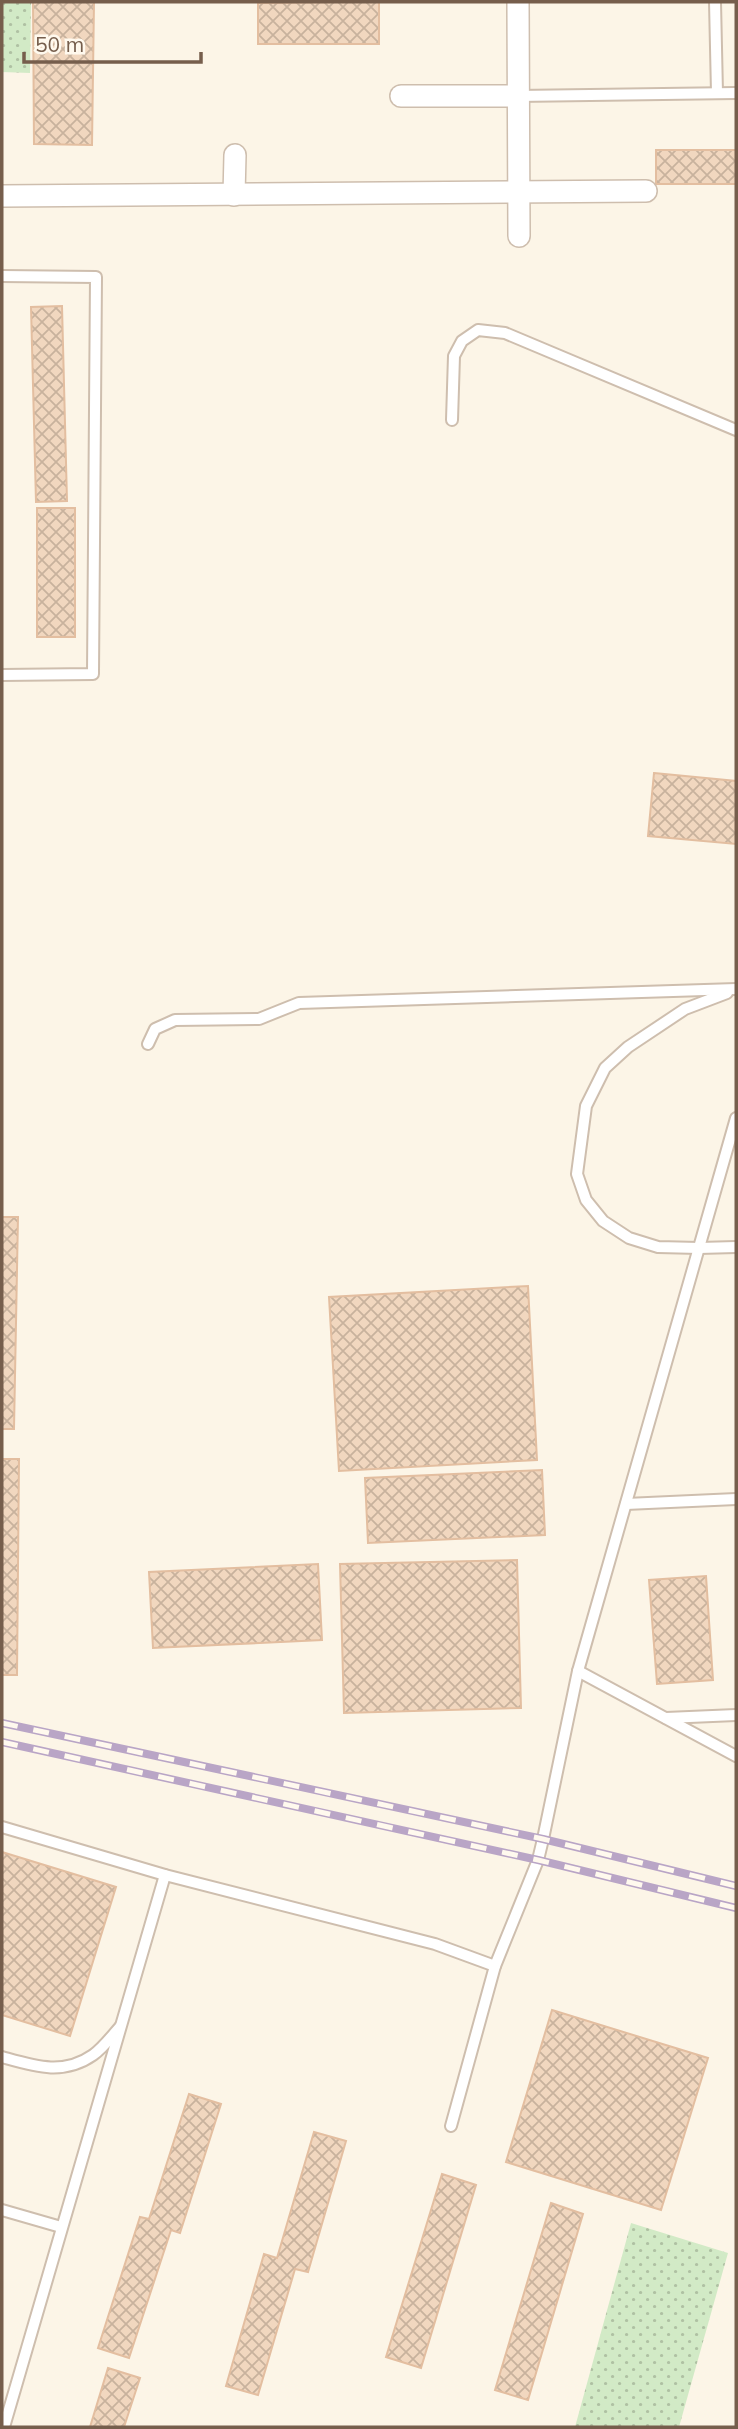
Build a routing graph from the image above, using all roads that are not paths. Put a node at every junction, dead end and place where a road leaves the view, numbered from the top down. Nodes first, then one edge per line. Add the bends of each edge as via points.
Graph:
1 (517, 2) edge
2 (715, 2) edge
3 (717, 93) junction
4 (736, 93) edge
5 (401, 96) dead end
6 (517, 96) junction
7 (235, 155) dead end
8 (646, 191) dead end
9 (519, 192) junction
10 (234, 195) junction
11 (2, 197) edge
12 (519, 236) dead end
13 (2, 276) edge
14 (452, 420) dead end
15 (736, 430) edge
16 (2, 675) edge
17 (736, 989) edge
18 (148, 1044) dead end
19 (736, 1118) edge
20 (736, 1247) edge
21 (699, 1248) junction
22 (736, 1499) edge
23 (626, 1504) junction
24 (578, 1671) junction
25 (736, 1715) edge
26 (665, 1718) junction
27 (736, 1756) edge
28 (2, 1827) edge
29 (165, 1875) junction
30 (495, 1966) junction
31 (122, 2024) junction
32 (2, 2057) edge
33 (451, 2126) dead end
34 (2, 2210) edge
35 (61, 2227) junction
36 (4, 2427) edge

1 - 6 street
2 - 3 lane
3 - 4 lane
3 - 6 lane
5 - 6 street
6 - 9 street
7 - 10 street
8 - 9 street
9 - 10 street
9 - 12 street
10 - 11 street
13 - 16 lane via 96,276 93,674
14 - 15 lane via 454,356 462,341 478,330 505,333
17 - 18 lane via 299,1003 259,1019 175,1020 155,1029
17 - 21 lane via 685,1009 605,1068 586,1106 581,1136 577,1174 586,1200 603,1221 629,1238 659,1247
19 - 21 lane
20 - 21 lane
21 - 23 lane
22 - 23 lane
23 - 24 lane
24 - 26 lane
24 - 30 lane via 541,1849
25 - 26 lane
26 - 27 lane
28 - 29 lane
29 - 30 lane via 435,1944
29 - 31 lane
30 - 33 lane
31 - 32 lane via 94,2055 71,2065 42,2069
31 - 35 lane
34 - 35 lane
35 - 36 lane

